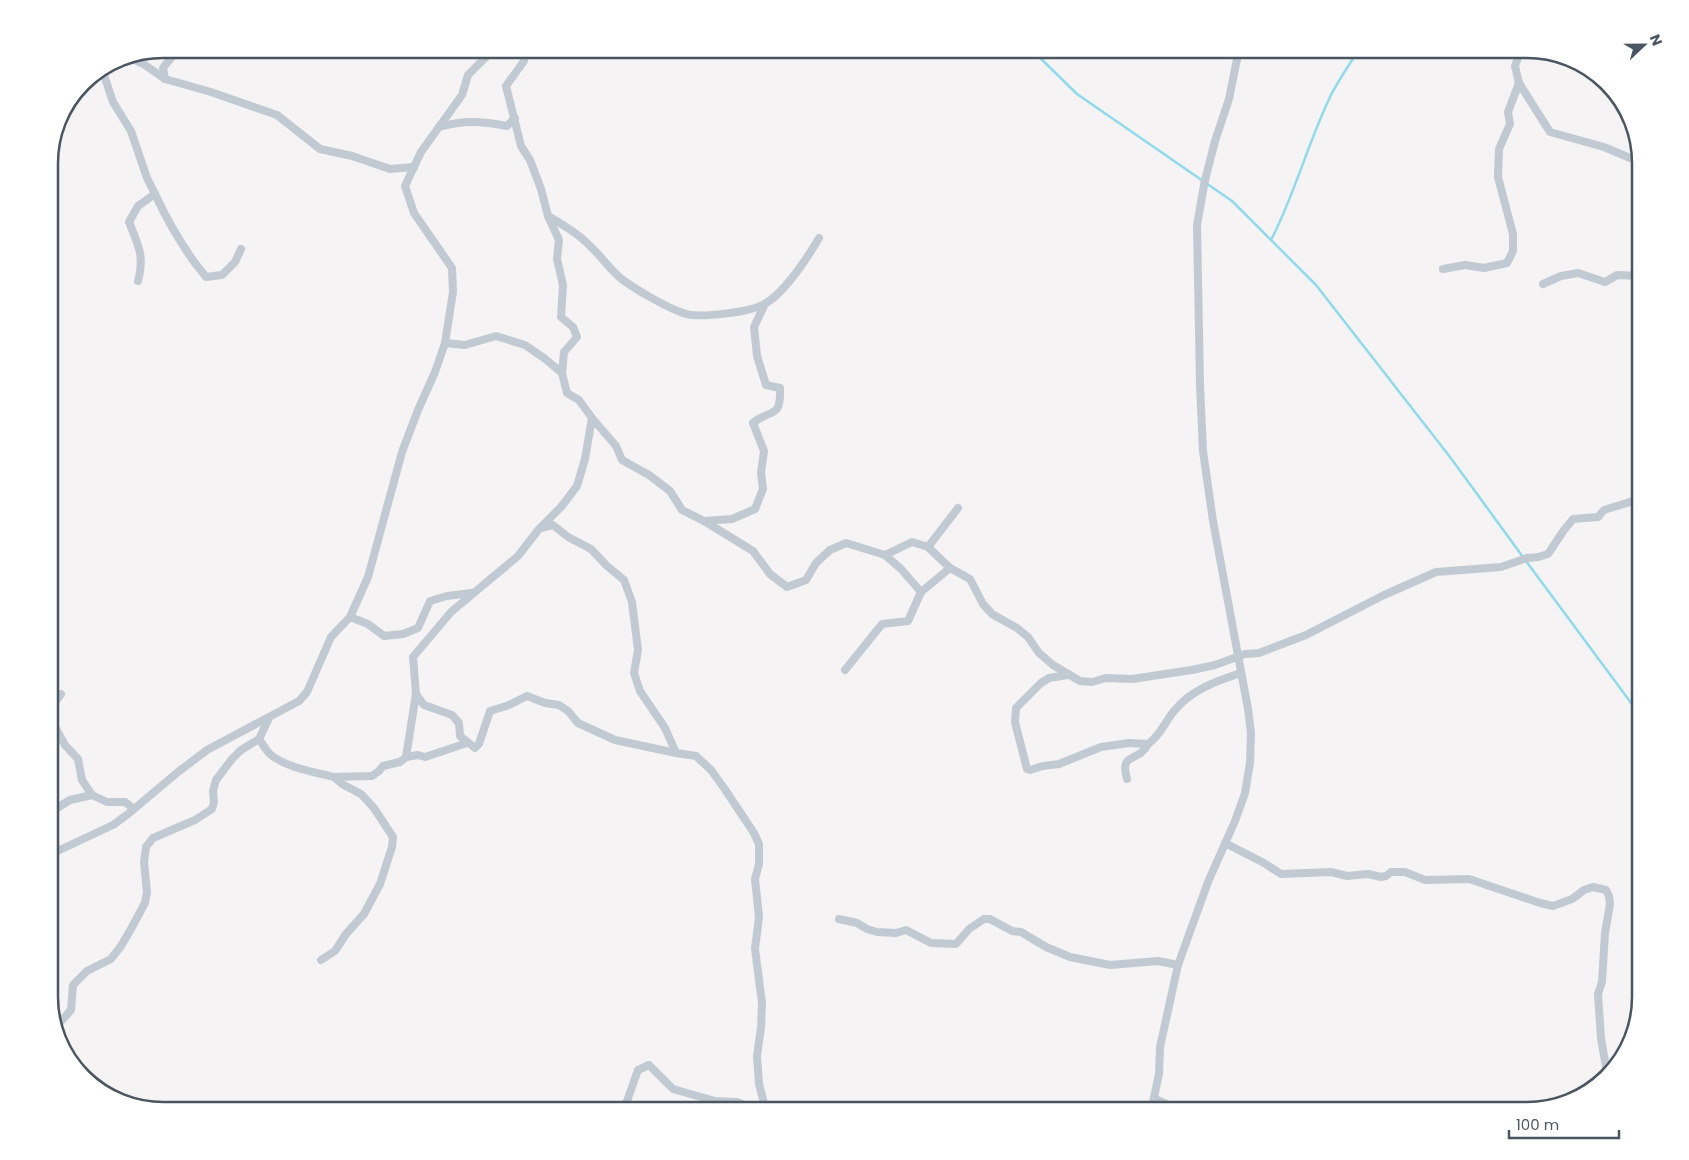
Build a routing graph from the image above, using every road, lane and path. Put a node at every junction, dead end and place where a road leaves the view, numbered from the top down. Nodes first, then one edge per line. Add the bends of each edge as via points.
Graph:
1 (171, 58) edge
2 (485, 58) edge
3 (524, 58) edge
4 (1237, 58) edge
5 (1518, 58) edge
6 (136, 61) edge
7 (105, 75) edge
8 (165, 79) junction
9 (1519, 83) junction
10 (515, 118) junction
11 (439, 127) junction
12 (1632, 158) edge
13 (414, 167) junction
14 (155, 194) junction
15 (548, 216) junction
16 (819, 238) dead end
17 (241, 248) dead end
18 (1443, 269) dead end
19 (1632, 275) edge
20 (138, 282) dead end
21 (1543, 284) dead end
22 (765, 304) junction
23 (445, 343) junction
24 (562, 373) junction
25 (592, 418) junction
26 (1632, 501) edge
27 (958, 508) dead end
28 (704, 521) junction
29 (540, 529) junction
30 (928, 547) junction
31 (885, 555) junction
32 (950, 568) junction
33 (921, 592) junction
34 (472, 593) junction
35 (350, 617) junction
36 (1238, 657) junction
37 (845, 670) dead end
38 (1241, 673) junction
39 (1068, 675) junction
40 (62, 694) dead end
41 (416, 694) junction
42 (58, 699) edge
43 (269, 718) junction
44 (58, 732) edge
45 (259, 739) junction
46 (468, 743) junction
47 (1148, 744) junction
48 (676, 752) junction
49 (406, 757) junction
50 (334, 777) junction
51 (1127, 779) dead end
52 (92, 795) junction
53 (58, 807) edge
54 (134, 809) junction
55 (1225, 843) junction
56 (58, 851) edge
57 (839, 919) dead end
58 (321, 960) dead end
59 (1178, 965) junction
60 (61, 1022) edge
61 (1606, 1067) edge
62 (1154, 1098) junction
63 (626, 1102) edge
64 (737, 1102) edge
65 (764, 1102) edge
66 (1153, 1102) edge
67 (1163, 1102) edge

1 - 8 street via 163,68
2 - 11 street via 468,75 462,94
3 - 10 street via 506,86
4 - 36 street via 1229,99 1207,172 1197,225 1203,451
5 - 9 street via 1515,66
6 - 8 street
7 - 14 street
8 - 13 street via 277,115 320,149 390,169
9 - 12 street via 1550,132
9 - 18 street via 1508,112 1510,124 1499,149 1498,177 1513,234 1513,251 1507,263 1484,268 1465,265
10 - 11 street via 507,126 479,121
10 - 15 street via 521,146 530,160
11 - 13 street
13 - 23 street via 405,186 414,213 452,268
14 - 17 street via 192,261 206,277 222,275 235,262
14 - 20 street via 138,206 129,222 142,256
15 - 22 street via 590,245 621,279 685,314 736,312
15 - 24 street via 559,240 561,317 573,327 577,337 564,352
16 - 22 street via 783,288
19 - 21 street via 1616,274 1605,282 1578,273
22 - 28 street via 754,327 757,356 766,385 780,388 780,404 774,413 753,423 764,451 763,489 755,509 732,519
23 - 24 street via 465,345 496,336 525,345
23 - 35 street via 402,452 368,577
24 - 25 street via 567,393 579,400
25 - 28 street via 616,446 622,460 670,491 682,510
25 - 29 street via 578,486
26 - 36 street via 1604,510 1598,517 1573,519 1548,554 1538,558 1494,568 1436,572 1306,635 1259,654
27 - 30 street
28 - 31 street via 753,551 770,574 787,587 806,580 816,563 830,550 846,543
29 - 34 street via 518,556
29 - 48 street via 553,525 591,549 624,580 632,602 638,650 634,673 640,692 665,728
30 - 31 street via 912,542
30 - 32 street
31 - 33 street
32 - 33 street
32 - 39 street via 970,580 992,614 1017,628 1028,637 1039,654
33 - 37 street via 908,621 882,624
34 - 35 street via 430,600 418,628 403,634 384,636 368,624
34 - 41 street via 451,612 413,657
35 - 43 street via 331,637 307,692 299,701
36 - 38 street
36 - 39 street via 1192,670 1132,679 1106,678 1092,682
38 - 47 street via 1188,696 1158,737
38 - 55 street via 1251,733 1250,763 1244,792
39 - 47 street via 1049,678 1041,683 1016,708 1015,722 1027,769 1059,764 1101,747
40 - 42 street
41 - 46 street via 424,705 452,715 458,723 460,736
41 - 49 street
43 - 45 street
43 - 54 street via 207,750
44 - 52 street via 78,759 82,780
45 - 50 street via 279,760
45 - 60 street via 232,759 216,780 212,809 153,838 146,847 144,862 148,892 145,903 111,959 87,971 73,985 70,1010
46 - 48 street via 475,748 479,744 490,711 527,696 559,705 578,723 615,740
46 - 49 street via 425,757
47 - 51 street via 1143,752 1126,762
48 - 65 street via 696,756 711,770 759,844 755,880 759,917 756,949 762,1003 756,1056
49 - 50 street via 383,766 372,776
50 - 58 street via 361,794 393,838 380,884 364,914 335,951
52 - 53 street via 70,800
52 - 54 street via 108,802 125,802
54 - 56 street via 113,825
55 - 59 street
55 - 61 street via 1281,874 1331,872 1381,877 1391,872 1405,872 1425,880 1469,879 1553,906 1593,887 1606,890 1610,904 1598,994
57 - 59 street via 877,932 906,930 931,943 956,944 969,929 984,919 990,919 1070,957 1110,965 1158,961
59 - 62 street via 1160,1047
62 - 66 street
62 - 67 street
63 - 64 street via 638,1070 649,1065 673,1089 715,1101

